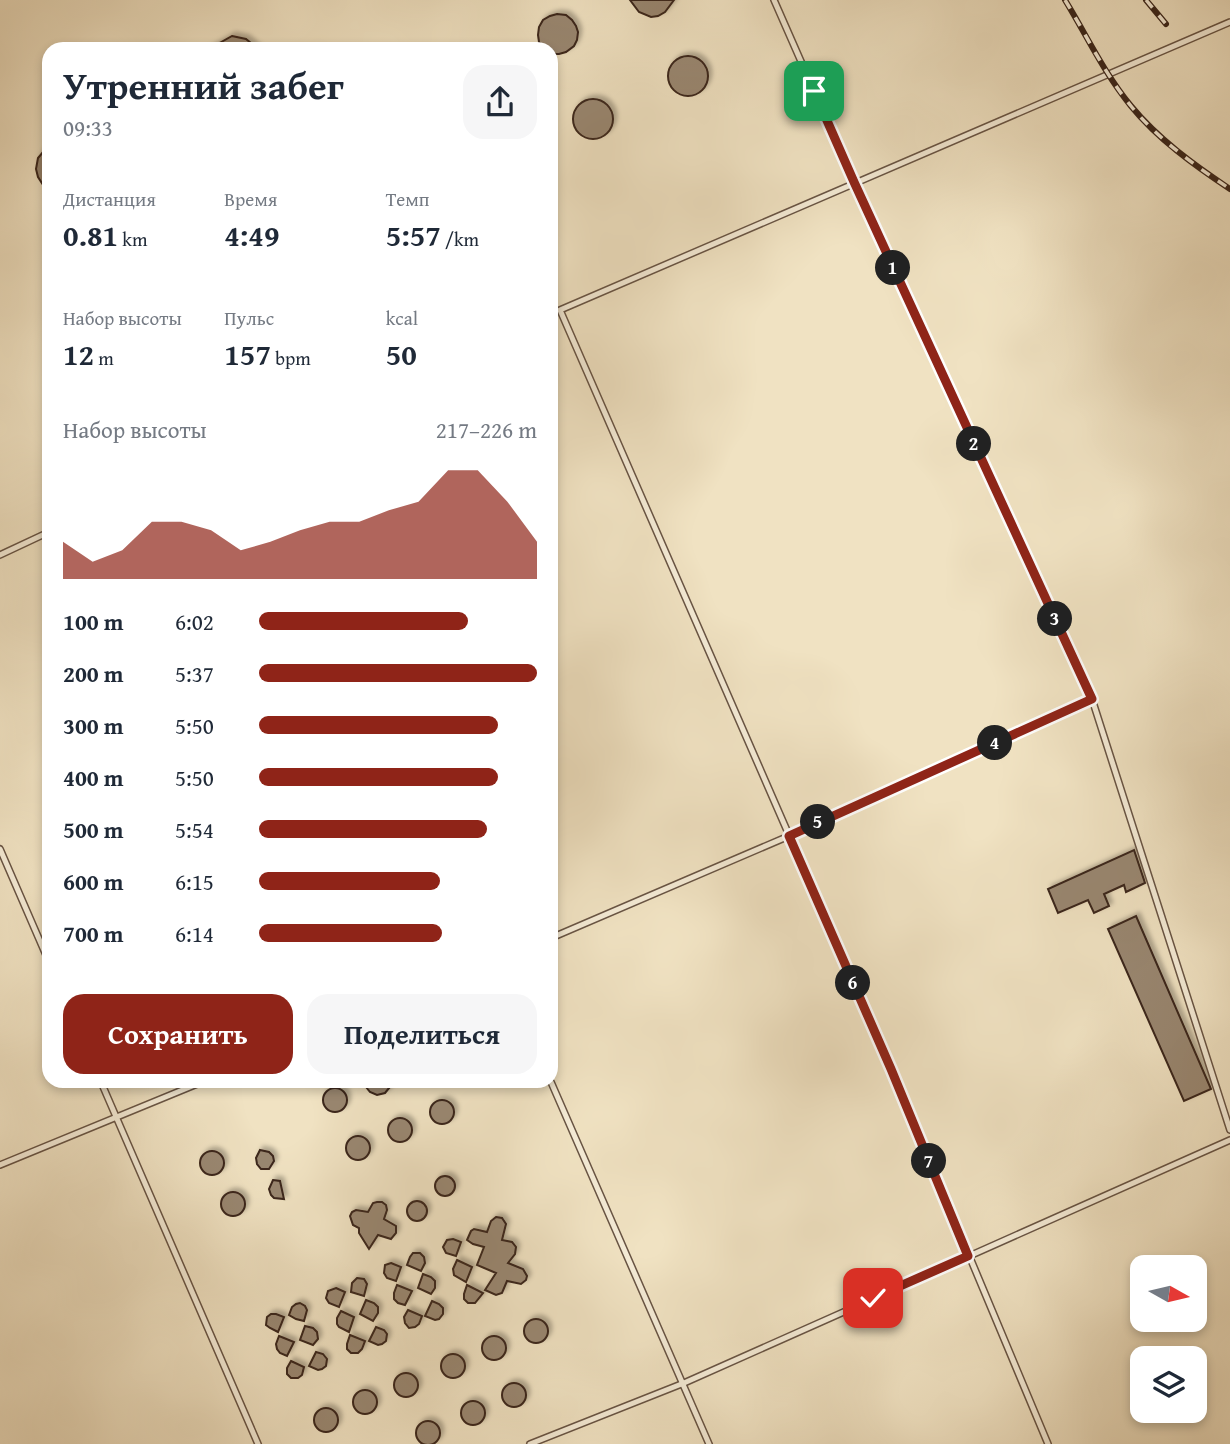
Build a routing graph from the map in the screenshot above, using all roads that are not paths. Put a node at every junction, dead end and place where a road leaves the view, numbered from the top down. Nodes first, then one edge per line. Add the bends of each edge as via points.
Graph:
1 (774, 0) edge
2 (1230, 22) edge
3 (854, 182) junction
4 (560, 310) joint
5 (42, 535) edge
6 (0, 555) edge
7 (1092, 699) junction
8 (789, 836) junction
9 (0, 849) edge
10 (558, 935) edge
11 (42, 946) edge
12 (104, 1088) edge
13 (187, 1088) edge
14 (554, 1088) edge
15 (116, 1116) junction
16 (1230, 1130) edge
17 (1230, 1140) edge
18 (0, 1165) edge
19 (968, 1256) junction
20 (684, 1383) junction
21 (258, 1444) edge
22 (530, 1444) edge
23 (709, 1444) edge
24 (1048, 1444) edge

1 - 3 lane
2 - 3 lane
3 - 4 lane
3 - 7 lane
4 - 8 lane
5 - 6 lane
7 - 8 lane
7 - 16 lane
8 - 10 lane
8 - 19 lane
9 - 11 lane
12 - 15 lane
13 - 15 lane
14 - 20 lane
15 - 18 lane
15 - 21 lane
17 - 19 lane
19 - 20 lane
19 - 24 lane
20 - 22 lane
20 - 23 lane

